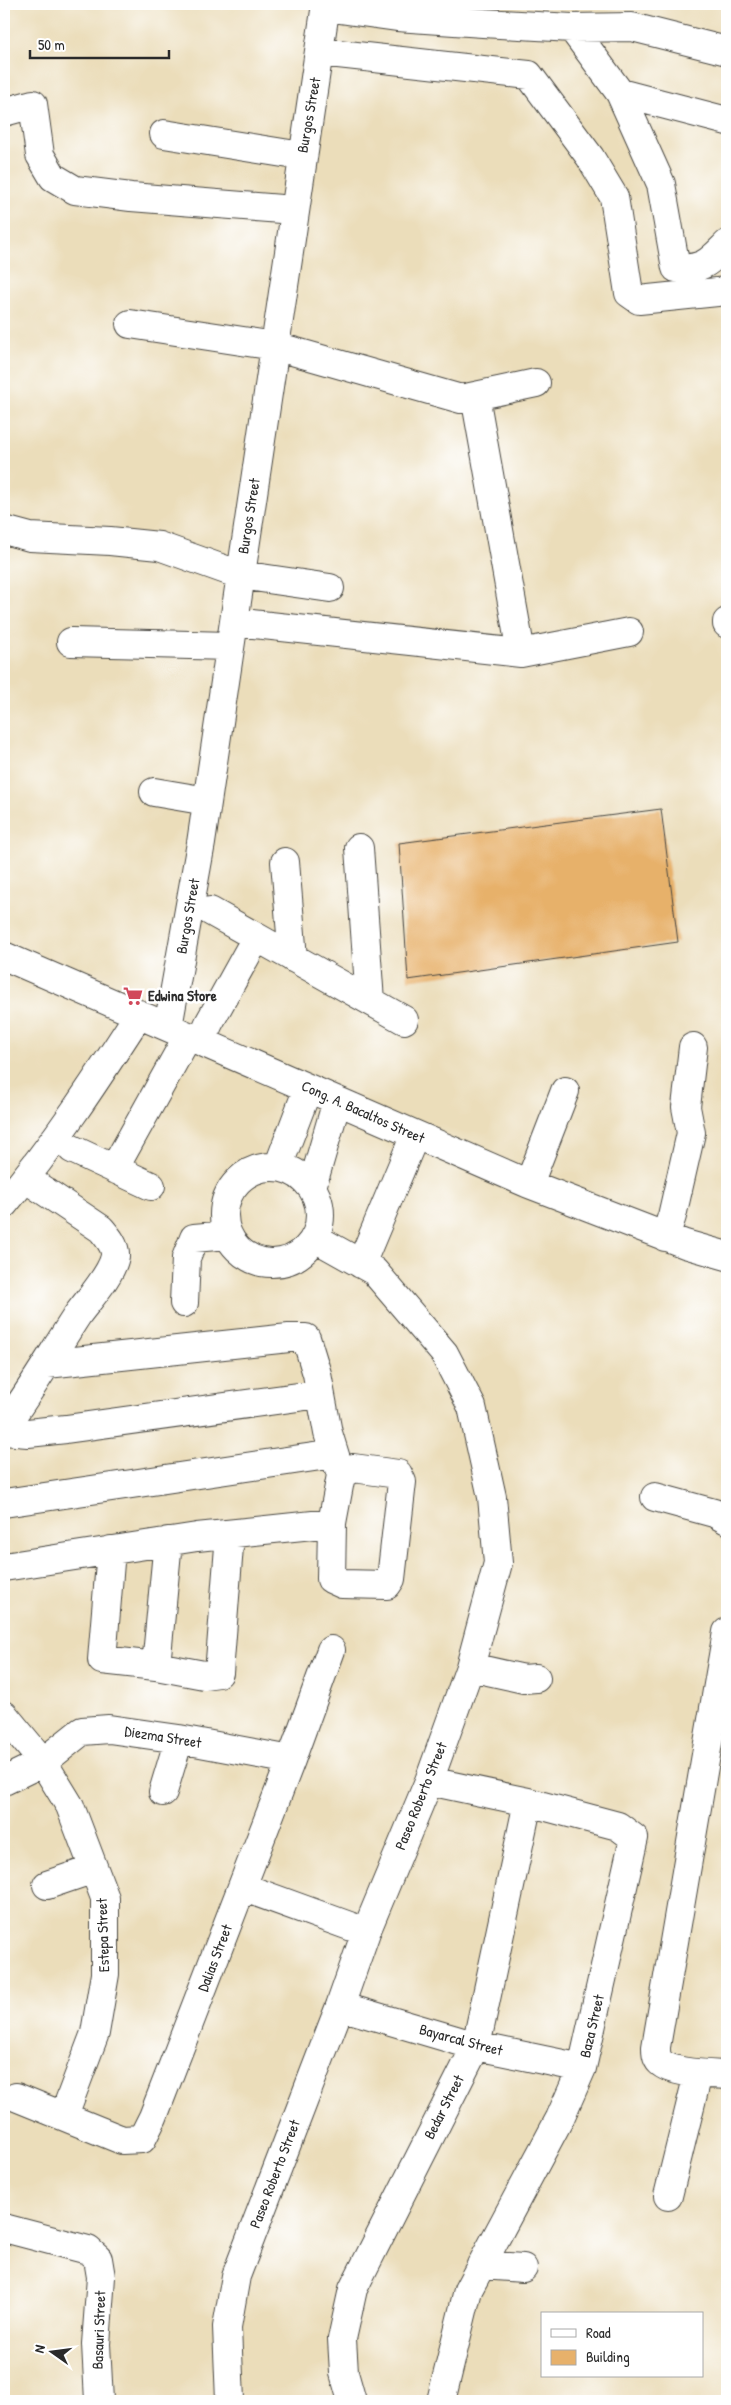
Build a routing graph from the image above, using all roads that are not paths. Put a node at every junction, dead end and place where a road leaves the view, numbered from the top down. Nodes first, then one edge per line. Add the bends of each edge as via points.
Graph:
1 (326, 5) edge
2 (422, 11) edge
3 (485, 14) edge
4 (572, 28) junction
5 (727, 50) edge
6 (320, 52) junction
7 (620, 93) junction
8 (4, 112) edge
9 (727, 121) edge
10 (164, 134) dead end
11 (302, 156) junction
12 (294, 210) junction
13 (727, 244) edge
14 (727, 291) edge
15 (130, 324) dead end
16 (274, 346) junction
17 (536, 383) dead end
18 (474, 396) junction
19 (4, 530) edge
20 (240, 575) junction
21 (330, 588) dead end
22 (630, 632) dead end
23 (232, 634) junction
24 (71, 642) dead end
25 (521, 654) junction
26 (154, 792) dead end
27 (207, 801) junction
28 (359, 848) dead end
29 (285, 862) dead end
30 (210, 911) dead end
31 (256, 938) junction
32 (4, 956) edge
33 (293, 958) junction
34 (370, 1001) junction
35 (139, 1014) junction
36 (404, 1020) dead end
37 (186, 1035) junction
38 (693, 1047) dead end
39 (308, 1088) junction
40 (565, 1091) dead end
41 (337, 1101) junction
42 (415, 1135) junction
43 (72, 1149) dead end
44 (278, 1167) junction
45 (114, 1169) junction
46 (26, 1178) junction
47 (529, 1184) junction
48 (151, 1186) dead end
49 (312, 1187) junction
50 (4, 1204) edge
51 (228, 1235) junction
52 (665, 1236) junction
53 (315, 1238) junction
54 (727, 1256) edge
55 (361, 1264) junction
56 (184, 1303) dead end
57 (47, 1364) junction
58 (320, 1394) junction
59 (4, 1429) edge
60 (338, 1464) junction
61 (655, 1498) dead end
62 (4, 1503) edge
63 (727, 1520) edge
64 (332, 1523) junction
65 (230, 1534) junction
66 (168, 1541) junction
67 (111, 1550) junction
68 (4, 1567) edge
69 (727, 1632) edge
70 (331, 1650) dead end
71 (156, 1666) junction
72 (470, 1667) junction
73 (536, 1678) dead end
74 (4, 1715) edge
75 (180, 1739) junction
76 (291, 1760) junction
77 (43, 1762) junction
78 (4, 1781) edge
79 (429, 1781) junction
80 (163, 1792) dead end
81 (528, 1802) junction
82 (94, 1868) junction
83 (47, 1885) dead end
84 (242, 1888) junction
85 (366, 1932) junction
86 (340, 2006) junction
87 (476, 2046) junction
88 (582, 2068) junction
89 (698, 2074) junction
90 (727, 2074) edge
91 (16, 2097) dead end
92 (64, 2116) junction
93 (668, 2196) dead end
94 (4, 2228) edge
95 (481, 2265) junction
96 (523, 2268) dead end
97 (100, 2401) edge
98 (230, 2401) edge
99 (352, 2401) edge
100 (441, 2401) edge

1 - 2 street
1 - 6 street, Burgos Street
2 - 3 street
3 - 4 street
4 - 5 street via 632,27
4 - 7 street
6 - 11 street, Burgos Street
6 - 14 street via 529,75 590,157 614,197 630,293 639,300
7 - 9 street
7 - 13 street via 661,184 676,268 701,266
8 - 12 street via 33,104 40,155 53,177 75,190
10 - 11 street
11 - 12 street, Burgos Street
12 - 16 street, Burgos Street
15 - 16 street
16 - 18 street via 461,399
16 - 20 street, Burgos Street
17 - 18 street
18 - 25 street
19 - 20 street via 30,537 110,540 159,546
20 - 21 street
20 - 23 street, Burgos Street
22 - 25 street
23 - 24 street
23 - 25 street
23 - 27 street, Burgos Street
26 - 27 street
27 - 37 street, Burgos Street
28 - 34 street
29 - 33 street
30 - 31 street
31 - 33 street
31 - 37 street
32 - 35 street, Cong. A. Bacaltos Street
33 - 34 street
34 - 36 street
35 - 37 street, Cong. A. Bacaltos Street
35 - 46 street
37 - 39 street, Cong. A. Bacaltos Street
37 - 45 street
38 - 52 street via 686,1107 691,1133
39 - 41 street, Cong. A. Bacaltos Street
39 - 44 street
40 - 47 street
41 - 42 street, Cong. A. Bacaltos Street
41 - 49 street
42 - 47 street, Cong. A. Bacaltos Street
42 - 55 street
43 - 45 street
44 - 49 street via 297,1174
44 - 51 street via 263,1168 238,1182 225,1207
45 - 48 street
46 - 50 street
46 - 57 street via 96,1225 110,1240 116,1254 110,1271
47 - 52 street, Cong. A. Bacaltos Street
49 - 53 street via 319,1204 320,1221
51 - 53 street via 238,1250 253,1260 270,1264 288,1261 304,1252
51 - 56 street via 194,1238 186,1258
52 - 54 street, Cong. A. Bacaltos Street
53 - 55 street, Paseo Roberto Street
55 - 72 street, Paseo Roberto Street via 374,1271 444,1353 472,1407 492,1497 498,1563
57 - 58 street via 306,1338
57 - 59 street
58 - 59 street via 47,1431 28,1433
58 - 60 street
60 - 62 street
60 - 64 street
60 - 64 street via 398,1474 402,1482 391,1579 387,1584 342,1584 331,1580
61 - 63 street via 701,1508
64 - 65 street
65 - 66 street
65 - 71 street via 219,1674 204,1675
66 - 67 street
66 - 71 street
67 - 68 street
67 - 71 street via 102,1660
69 - 89 street via 656,2047 661,2063
70 - 76 street, Dalias Street
72 - 73 street via 524,1679
72 - 79 street, Paseo Roberto Street
74 - 77 street, Estepa Street
75 - 76 street, Diezma Street
75 - 77 street, Diezma Street via 109,1728 82,1731
75 - 80 street
76 - 84 street, Dalias Street
77 - 78 street
77 - 82 street, Estepa Street via 70,1806
79 - 81 street, Baza Street
79 - 85 street, Paseo Roberto Street
81 - 87 street, Bedar Street
81 - 88 street, Baza Street via 618,1826 634,1838
82 - 83 street
82 - 92 street, Estepa Street via 105,1898 106,1974 95,2033
84 - 85 street
84 - 92 street, Dalias Street via 142,2139 122,2140
85 - 86 street, Paseo Roberto Street
86 - 87 street, Bayarcal Street
86 - 98 street, Paseo Roberto Street via 236,2276 227,2327
87 - 88 street, Bayarcal Street
87 - 99 street, Bedar Street via 353,2289 342,2338 344,2373
88 - 95 street, Baza Street via 560,2118
89 - 90 street
89 - 93 street
91 - 92 street, Dalias Street
94 - 97 street, Basauri Street via 88,2250 98,2259 101,2277 96,2344
95 - 96 street
95 - 100 street, Baza Street via 468,2290

